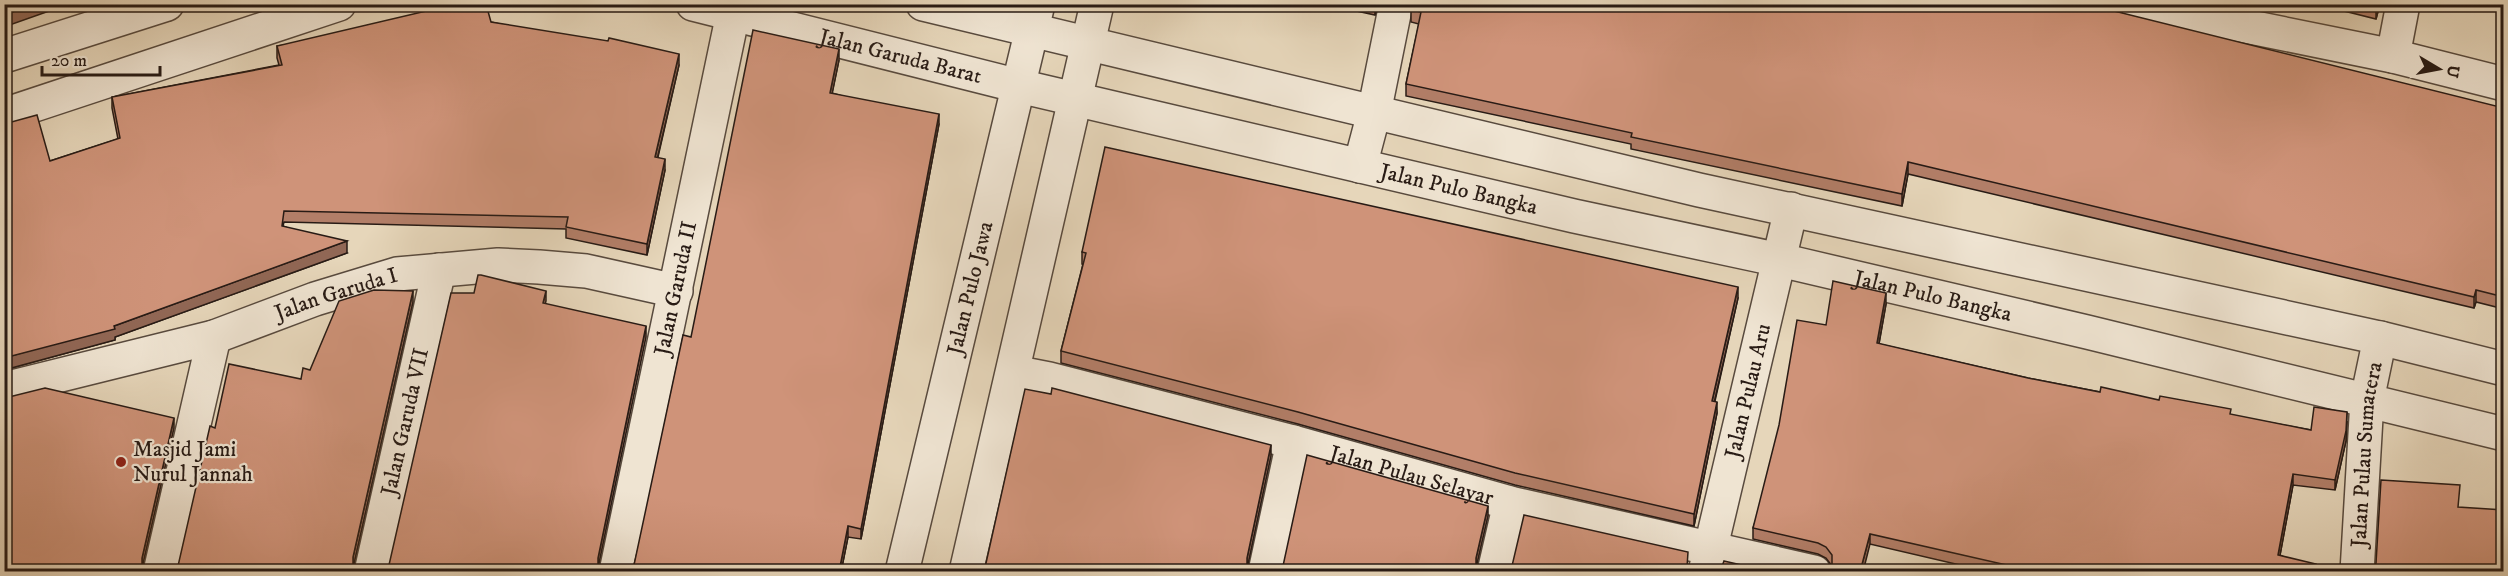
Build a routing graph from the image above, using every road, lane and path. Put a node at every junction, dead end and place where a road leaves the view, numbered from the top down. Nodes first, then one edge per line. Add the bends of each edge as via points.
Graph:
1 (167, 4) edge
2 (339, 4) edge
3 (693, 4) edge
4 (923, 4) edge
5 (1097, 4) edge
6 (1396, 4) edge
7 (2137, 4) edge
8 (2403, 4) edge
9 (734, 9) edge
10 (1035, 18) edge
11 (1088, 44) junction
12 (4, 56) edge
13 (2393, 56) junction
14 (2504, 84) edge
15 (1019, 86) junction
16 (1074, 99) junction
17 (1374, 113) junction
18 (4, 115) edge
19 (1360, 166) junction
20 (1791, 209) junction
21 (1780, 260) junction
22 (439, 270) junction
23 (676, 291) junction
24 (214, 338) junction
25 (2380, 338) junction
26 (2504, 369) edge
27 (1013, 372) junction
28 (4, 389) edge
29 (2367, 400) junction
30 (2504, 434) edge
31 (1293, 442) junction
32 (1510, 503) junction
33 (1707, 559) edge
34 (160, 572) edge
35 (371, 572) edge
36 (616, 572) edge
37 (902, 572) edge
38 (966, 572) edge
39 (1265, 572) edge
40 (1494, 572) edge
41 (1814, 572) edge
42 (2357, 572) edge

1 - 12 street
2 - 18 street
3 - 9 street, Jalan Garuda Barat
4 - 10 street
5 - 11 street
6 - 17 street, Jalan Pulo Bangka
7 - 13 street
8 - 13 street
9 - 15 street, Jalan Garuda Barat
9 - 23 street, Jalan Garuda II
10 - 11 street
10 - 15 street, Jalan Pulo Jawa
11 - 16 street
11 - 17 street
13 - 14 street
15 - 16 street, Jalan Garuda Barat
15 - 37 street, Jalan Pulo Jawa
16 - 19 street, Jalan Pulo Bangka
16 - 27 street
17 - 19 street, Jalan Pulo Bangka
17 - 20 street
19 - 21 street, Jalan Pulo Bangka
20 - 21 street, Jalan Pulau Aru
20 - 25 street
21 - 29 street, Jalan Pulo Bangka
21 - 33 street, Jalan Pulau Aru
22 - 23 street, Jalan Garuda I via 498,265 586,271
22 - 24 street, Jalan Garuda I via 397,274 315,299
22 - 35 street, Jalan Garuda VII
23 - 36 street, Jalan Garuda II
24 - 28 street, Jalan Garuda I
24 - 34 street
25 - 26 street
25 - 29 street, Jalan Pulau Sumatera
27 - 31 street, Jalan Pulau Selayar
27 - 38 street
29 - 30 street, Jalan Pulo Bangka
29 - 42 street, Jalan Pulau Sumatera
31 - 32 street, Jalan Pulau Selayar
31 - 39 street
32 - 33 street, Jalan Pulau Selayar
32 - 40 street
33 - 41 street, Jalan Pulau Selayar

